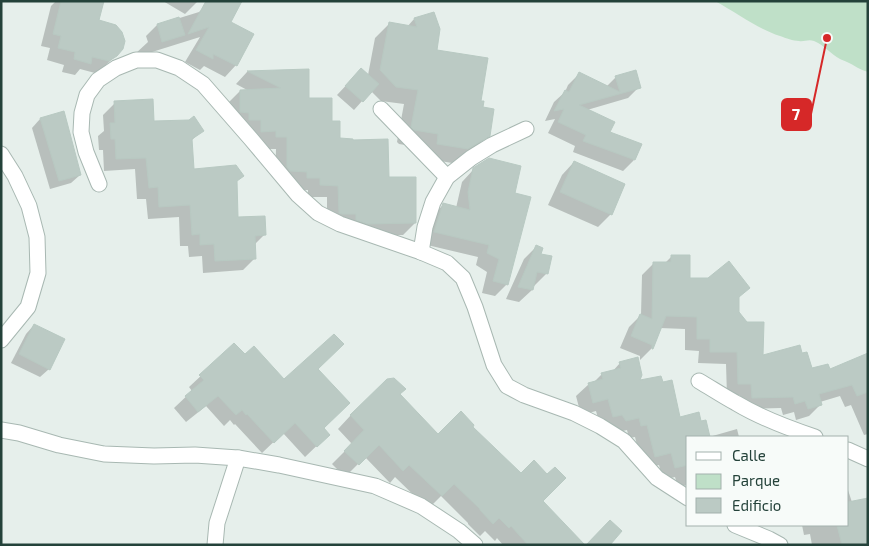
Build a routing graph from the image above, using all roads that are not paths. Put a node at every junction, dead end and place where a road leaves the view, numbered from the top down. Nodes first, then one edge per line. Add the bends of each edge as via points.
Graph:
1 (381, 109) dead end
2 (526, 129) dead end
3 (1, 154) edge
4 (447, 177) junction
5 (99, 184) dead end
6 (421, 252) junction
7 (1, 340) edge
8 (699, 381) dead end
9 (1, 430) edge
10 (812, 436) edge
11 (849, 450) edge
12 (238, 458) junction
13 (868, 459) edge
14 (686, 497) edge
15 (739, 526) edge
16 (215, 545) edge
17 (475, 545) edge
18 (780, 545) edge

1 - 4 street
2 - 4 street via 492,145
3 - 7 street via 29,206 37,237 38,273 28,307
4 - 6 street via 433,202
5 - 6 street via 81,132 87,95 98,80 116,68 136,60 157,60 179,68 203,84 298,195 318,213
6 - 14 street via 447,263 463,278 494,365 507,386 600,426 624,441 657,478
8 - 10 street via 755,413
9 - 12 street via 104,454
11 - 13 street
12 - 16 street via 217,523
12 - 17 street via 375,486 421,506
15 - 18 street

